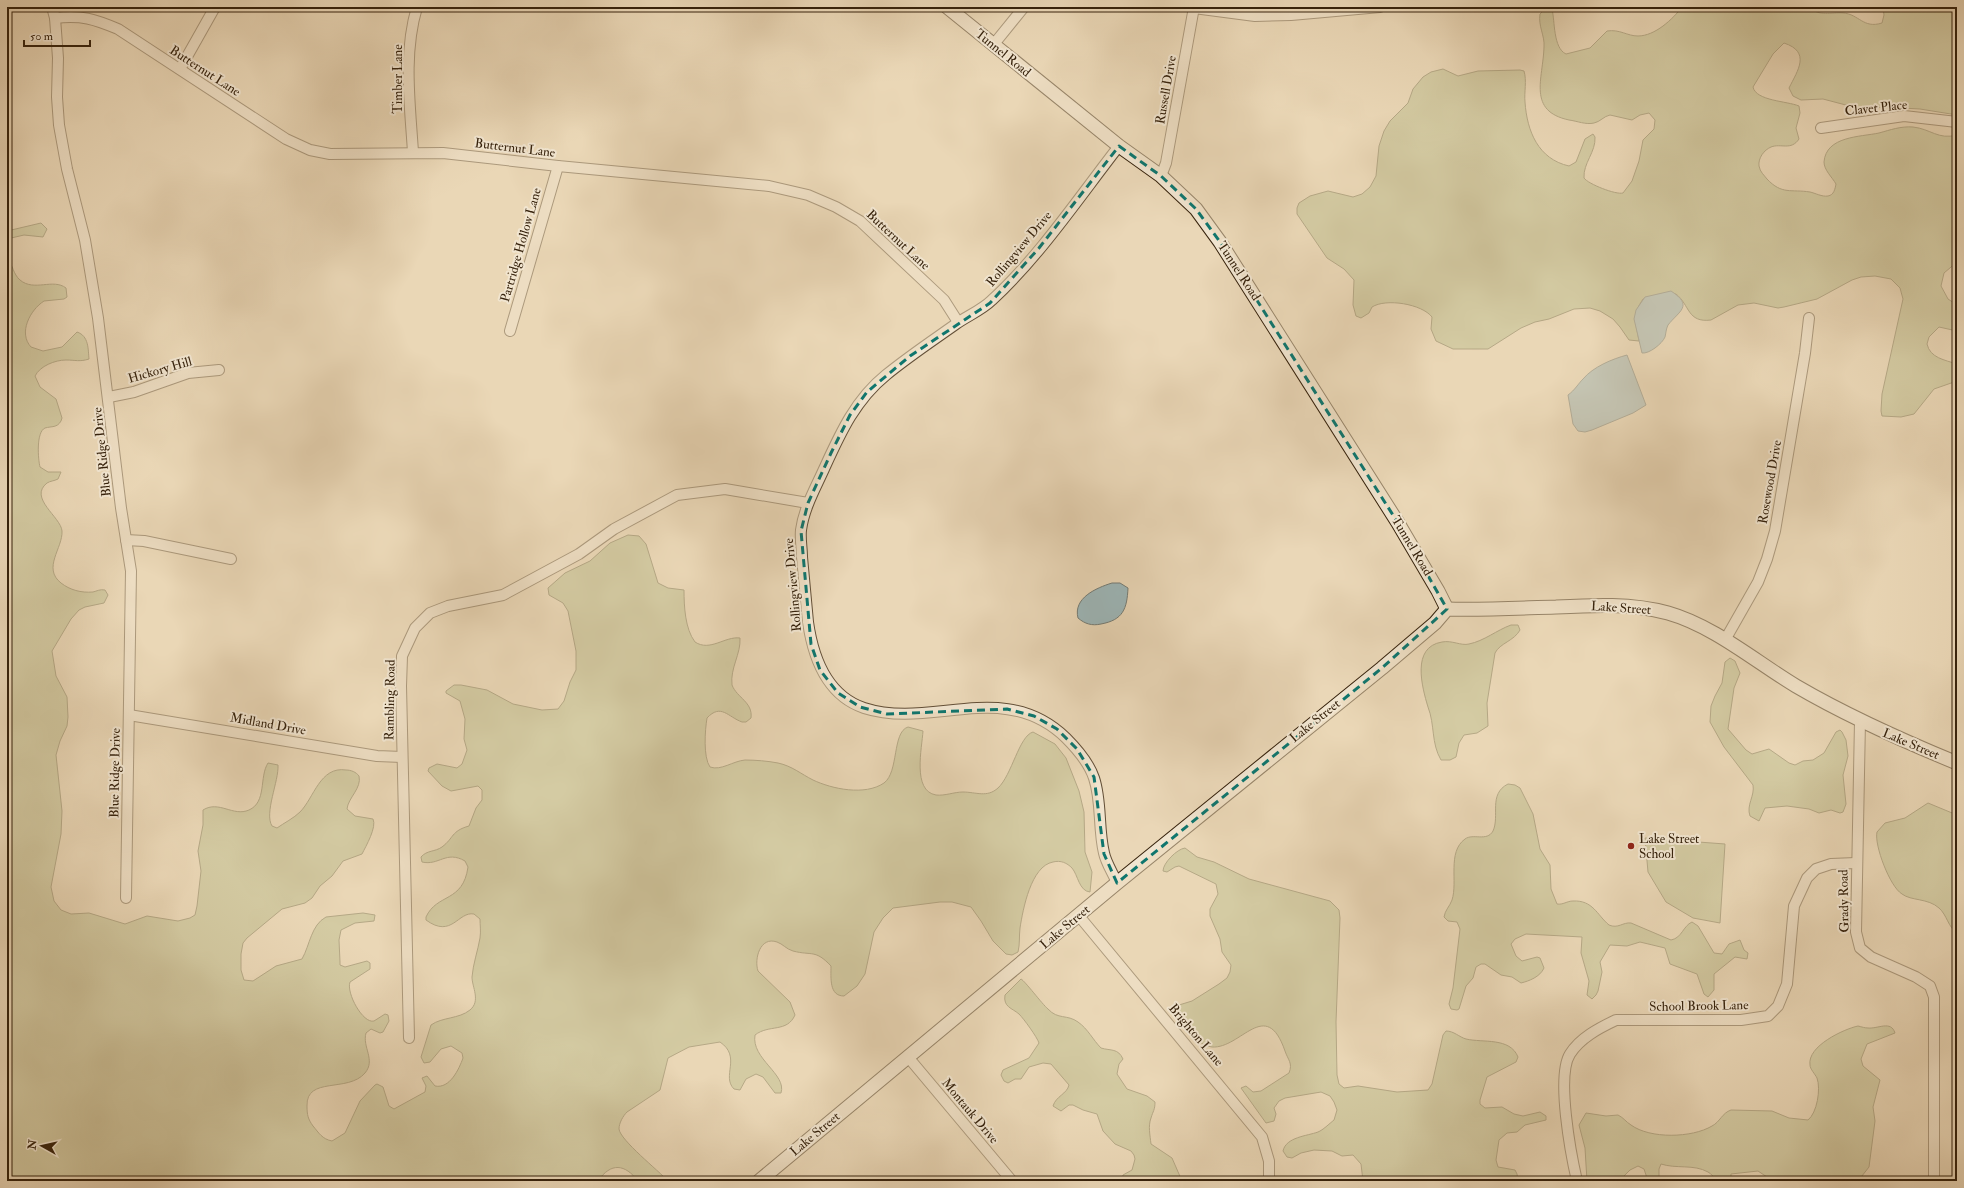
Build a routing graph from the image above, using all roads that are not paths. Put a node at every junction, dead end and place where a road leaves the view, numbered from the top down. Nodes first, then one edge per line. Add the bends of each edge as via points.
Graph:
1 (52, 7) edge
2 (215, 7) edge
3 (417, 7) edge
4 (947, 7) edge
5 (1024, 7) edge
6 (1194, 7) edge
7 (1380, 7) edge
8 (1331, 9) edge
9 (55, 18) junction
10 (994, 44) junction
11 (180, 70) junction
12 (1957, 122) edge
13 (1821, 128) dead end
14 (1119, 146) junction
15 (413, 152) junction
16 (558, 166) junction
17 (1161, 176) junction
18 (1809, 318) dead end
19 (958, 322) junction
20 (510, 331) dead end
21 (219, 370) dead end
22 (109, 397) junction
23 (808, 503) junction
24 (126, 540) junction
25 (231, 559) dead end
26 (1447, 609) junction
27 (1725, 640) junction
28 (129, 715) junction
29 (1860, 722) junction
30 (402, 758) junction
31 (1957, 763) edge
32 (1856, 863) junction
33 (1117, 883) junction
34 (126, 898) dead end
35 (1079, 916) junction
36 (409, 1038) dead end
37 (908, 1057) junction
38 (759, 1181) edge
39 (1012, 1181) edge
40 (1269, 1181) edge
41 (1577, 1181) edge
42 (1934, 1181) edge

1 - 9 street, Blue Ridge Drive
2 - 11 street
3 - 15 street, Timber Lane via 411,28 408,84
4 - 10 main road, Tunnel Road
5 - 10 street
6 - 8 street via 1255,16
6 - 17 street, Russell Drive via 1166,163
7 - 8 street
9 - 11 street, Butternut Lane via 75,16 97,20 118,29
9 - 22 street, Blue Ridge Drive via 58,125 84,240
10 - 14 main road, Tunnel Road
11 - 15 street, Butternut Lane via 286,139 310,150 330,154
12 - 13 street, Clavet Place via 1904,116
14 - 17 main road, Tunnel Road
14 - 19 street, Rollingview Drive via 1016,276 990,303
15 - 16 street, Butternut Lane
16 - 19 street, Butternut Lane via 769,186 808,195 860,221 944,300
16 - 20 street, Partridge Hollow Lane
17 - 26 main road, Tunnel Road via 1196,209 1220,242 1410,542
18 - 27 street, Rosewood Drive via 1776,523 1767,559 1758,582
19 - 23 street, Rollingview Drive via 910,356 866,392 850,415
21 - 22 street, Hickory Hill via 188,373 134,392
22 - 24 street, Blue Ridge Drive
23 - 30 street, Rambling Road via 725,489 677,494 614,528 579,554 504,595 448,606 430,613 415,628 402,656
23 - 33 street, Rollingview Drive via 801,531 811,644 820,670 838,693 860,707 887,714 976,708 1008,709 1034,716 1056,729 1077,749 1094,776 1104,854
24 - 25 street via 144,541
24 - 28 street, Blue Ridge Drive via 131,571
26 - 27 main road, Lake Street via 1483,610 1590,605 1636,608 1681,618
26 - 33 main road, Lake Street via 1435,623 1382,668
27 - 29 main road, Lake Street via 1795,685
28 - 30 street, Midland Drive
28 - 34 street, Blue Ridge Drive
29 - 31 main road, Lake Street
29 - 32 street, Grady Road
30 - 36 street, Rambling Road
32 - 41 street, School Brook Lane via 1831,864 1816,869 1807,878 1794,906 1787,984 1778,1006 1768,1016 1741,1020 1616,1020 1583,1039 1569,1055 1564,1072 1566,1110
32 - 42 street, Grady Road via 1856,932 1860,948 1876,960 1916,976 1930,986 1934,997
33 - 35 main road, Lake Street
35 - 37 main road, Lake Street
35 - 40 street, Brighton Lane via 1262,1137 1269,1161
37 - 38 main road, Lake Street
37 - 39 street, Montauk Drive

